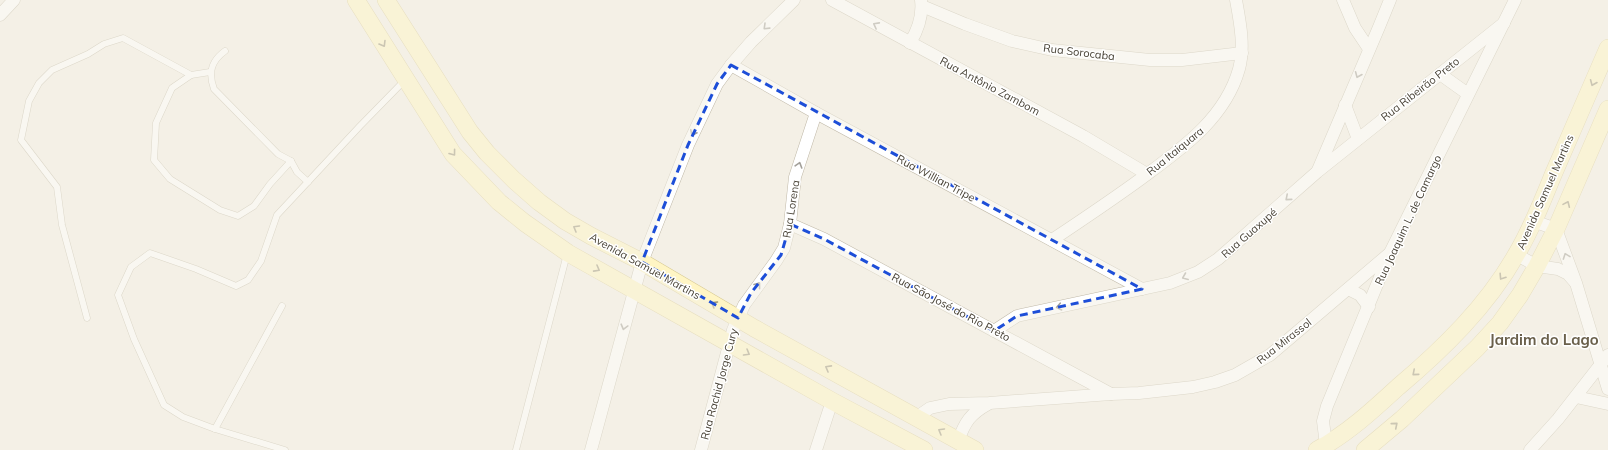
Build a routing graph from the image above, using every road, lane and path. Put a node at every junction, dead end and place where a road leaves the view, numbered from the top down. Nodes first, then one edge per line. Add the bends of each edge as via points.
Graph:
1 (14, 0) edge
2 (794, 0) edge
3 (832, 0) edge
4 (1236, 0) edge
5 (1343, 0) edge
6 (1390, 0) edge
7 (1515, 0) edge
8 (922, 3) edge
9 (360, 5) edge
10 (389, 5) edge
11 (0, 15) edge
12 (1504, 23) junction
13 (910, 43) junction
14 (1608, 48) edge
15 (1369, 49) junction
16 (225, 51) dead end
17 (1242, 53) junction
18 (731, 65) junction
19 (210, 72) junction
20 (1440, 74) junction
21 (190, 75) junction
22 (405, 80) junction
23 (1468, 94) junction
24 (1345, 106) junction
25 (1608, 109) edge
26 (816, 113) junction
27 (1358, 139) junction
28 (291, 161) junction
29 (1317, 172) junction
30 (1147, 174) junction
31 (308, 182) junction
32 (1533, 221) junction
33 (790, 224) junction
34 (1556, 229) junction
35 (1052, 240) junction
36 (568, 253) junction
37 (1390, 253) junction
38 (1516, 255) junction
39 (642, 262) junction
40 (1538, 266) junction
41 (1576, 283) junction
42 (1142, 289) junction
43 (1348, 289) junction
44 (634, 290) junction
45 (282, 306) dead end
46 (1369, 307) junction
47 (87, 318) dead end
48 (738, 318) junction
49 (994, 331) junction
50 (729, 342) junction
51 (1605, 361) edge
52 (1608, 389) edge
53 (1111, 394) junction
54 (1576, 397) junction
55 (832, 401) junction
56 (989, 403) junction
57 (1608, 404) edge
58 (917, 417) junction
59 (215, 429) junction
60 (956, 445) edge
61 (917, 446) edge
62 (1324, 448) edge
63 (285, 450) edge
64 (516, 450) edge
65 (591, 450) edge
66 (701, 450) edge
67 (816, 450) edge
68 (975, 450) edge
69 (1365, 450) edge
70 (1530, 450) edge

1 - 11 street
2 -> 18 street via 750,42
13 -> 3 street, Rua Antônio Zambom
4 - 17 street, Rua Itaiquara
5 - 15 street via 1355,28
6 - 15 street, Rua Guaxupé
7 - 12 street, Rua Ribeirão Preto
8 - 13 street via 919,28
8 - 17 street, Rua Sorocaba via 965,24 1012,41 1052,50 1150,60 1182,60
9 - 10 main road via 374,16 382,17
9 -> 22 main road
39 -> 10 main road, Avenida Samuel Martins via 564,221 514,180 470,132
12 - 20 street, Rua Ribeirão Preto
12 - 23 street, Rua Joaquim L. de Camargo
13 - 30 street, Rua Antônio Zambom via 1083,136
14 -> 32 main road, Avenida Samuel Martins
15 -> 24 street, Rua Guaxupé
16 - 19 lane via 218,56
17 - 30 street, Rua Itaiquara via 1232,88 1207,126
18 - 26 street, Rua Willian Tripe
18 -> 39 street via 717,84 688,145
19 - 21 lane
19 - 28 lane via 214,89 278,154
20 - 23 street
20 - 27 street, Rua Ribeirão Preto
21 - 28 lane via 172,88 156,123 154,160 170,179 220,210 238,216 254,206
21 - 47 lane via 123,38 104,44 52,70 39,83 28,101 21,140 57,187 62,225
22 - 31 lane
22 -> 36 main road via 453,154 477,180 525,223
23 - 37 street, Rua Joaquim L. de Camargo
24 - 27 street
24 - 29 street, Rua Guaxupé
34 -> 25 main road
33 -> 26 street, Rua Lorena via 795,177
26 - 35 street, Rua Willian Tripe
27 - 29 street, Rua Ribeirão Preto
28 - 31 lane via 297,172
29 -> 42 street, Rua Guaxupé via 1218,259 1198,272 1170,283
30 - 35 street, Rua Itaiquara
31 - 59 lane via 277,215 261,261 248,280 236,286 150,253 131,266 118,295 134,339 164,405 183,417
32 - 34 street
32 - 38 main road, Avenida Samuel Martins
48 -> 33 street, Rua Lorena via 751,293 781,255
33 - 49 street, Rua São José do Rio Preto via 824,239
34 - 40 main road
41 -> 34 street
35 - 42 street, Rua Willian Tripe
36 -> 44 main road
36 - 64 lane
37 - 43 street, Rua Mirassol
37 - 46 street, Rua Joaquim L. de Camargo
38 - 40 street
38 -> 62 main road, Avenida Samuel Martins via 1498,282 1459,330 1388,397
39 - 44 street
48 -> 39 main road, Avenida Samuel Martins
40 - 41 street via 1558,269 1568,274
69 -> 40 main road via 1477,348 1500,323
41 - 51 street
42 -> 49 street, Rua Guaxupé via 1017,316
43 - 46 street via 1360,295
43 - 53 street, Rua Mirassol via 1270,355 1235,375 1193,387 1139,394
44 - 50 main road
44 -> 65 street
45 - 59 lane
46 - 62 street, Rua Joaquim L. de Camargo via 1327,406 1323,421
48 - 50 street, Rua Rachid Jorge Cury
58 -> 48 main road, Avenida Samuel Martins
49 - 53 street, Rua São José do Rio Preto
50 -> 55 main road
50 - 66 street, Rua Rachid Jorge Cury
51 - 52 street
51 - 54 street
53 - 56 street, Rua Mirassol
54 - 57 street
54 - 70 street
55 - 61 main road
55 - 67 street
56 - 58 street, Rua Mirassol via 938,406 925,410
56 - 60 street via 971,416 962,429
60 -> 58 main road, Avenida Samuel Martins
58 - 61 main road via 912,429
59 - 63 lane
60 - 68 main road, Avenida Samuel Martins

